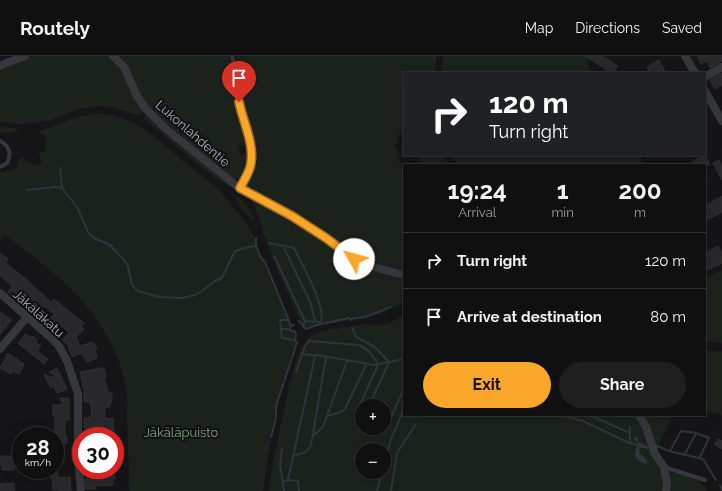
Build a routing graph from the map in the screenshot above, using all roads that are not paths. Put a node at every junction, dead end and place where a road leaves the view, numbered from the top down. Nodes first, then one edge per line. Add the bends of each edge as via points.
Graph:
1 (24, 56) edge
2 (113, 56) edge
3 (232, 56) edge
4 (686, 56) edge
5 (0, 66) edge
6 (722, 67) edge
7 (694, 72) edge
8 (706, 77) edge
9 (706, 93) edge
10 (722, 121) edge
11 (0, 141) edge
12 (0, 167) edge
13 (240, 188) junction
14 (403, 275) edge
15 (0, 293) edge
16 (28, 317) junction
17 (0, 349) edge
18 (640, 416) edge
19 (664, 467) junction
20 (705, 480) dead end
21 (81, 491) edge
22 (666, 491) edge

1 - 5 street
2 - 13 street, Lukonlahdentie via 124,67 137,96 151,115
3 - 13 lane via 239,102 252,152 250,168
4 - 7 street
6 - 8 street
9 - 10 street
11 - 12 lane via 8,147 10,156 6,165
13 - 14 street, Lukonlahdentie via 292,216 358,261
15 - 16 street, Jäkäläkatu
16 - 17 street
16 - 21 street, Jäkäläkatu via 59,346 77,387
18 - 19 street via 655,454
19 - 20 lane
19 - 22 street

